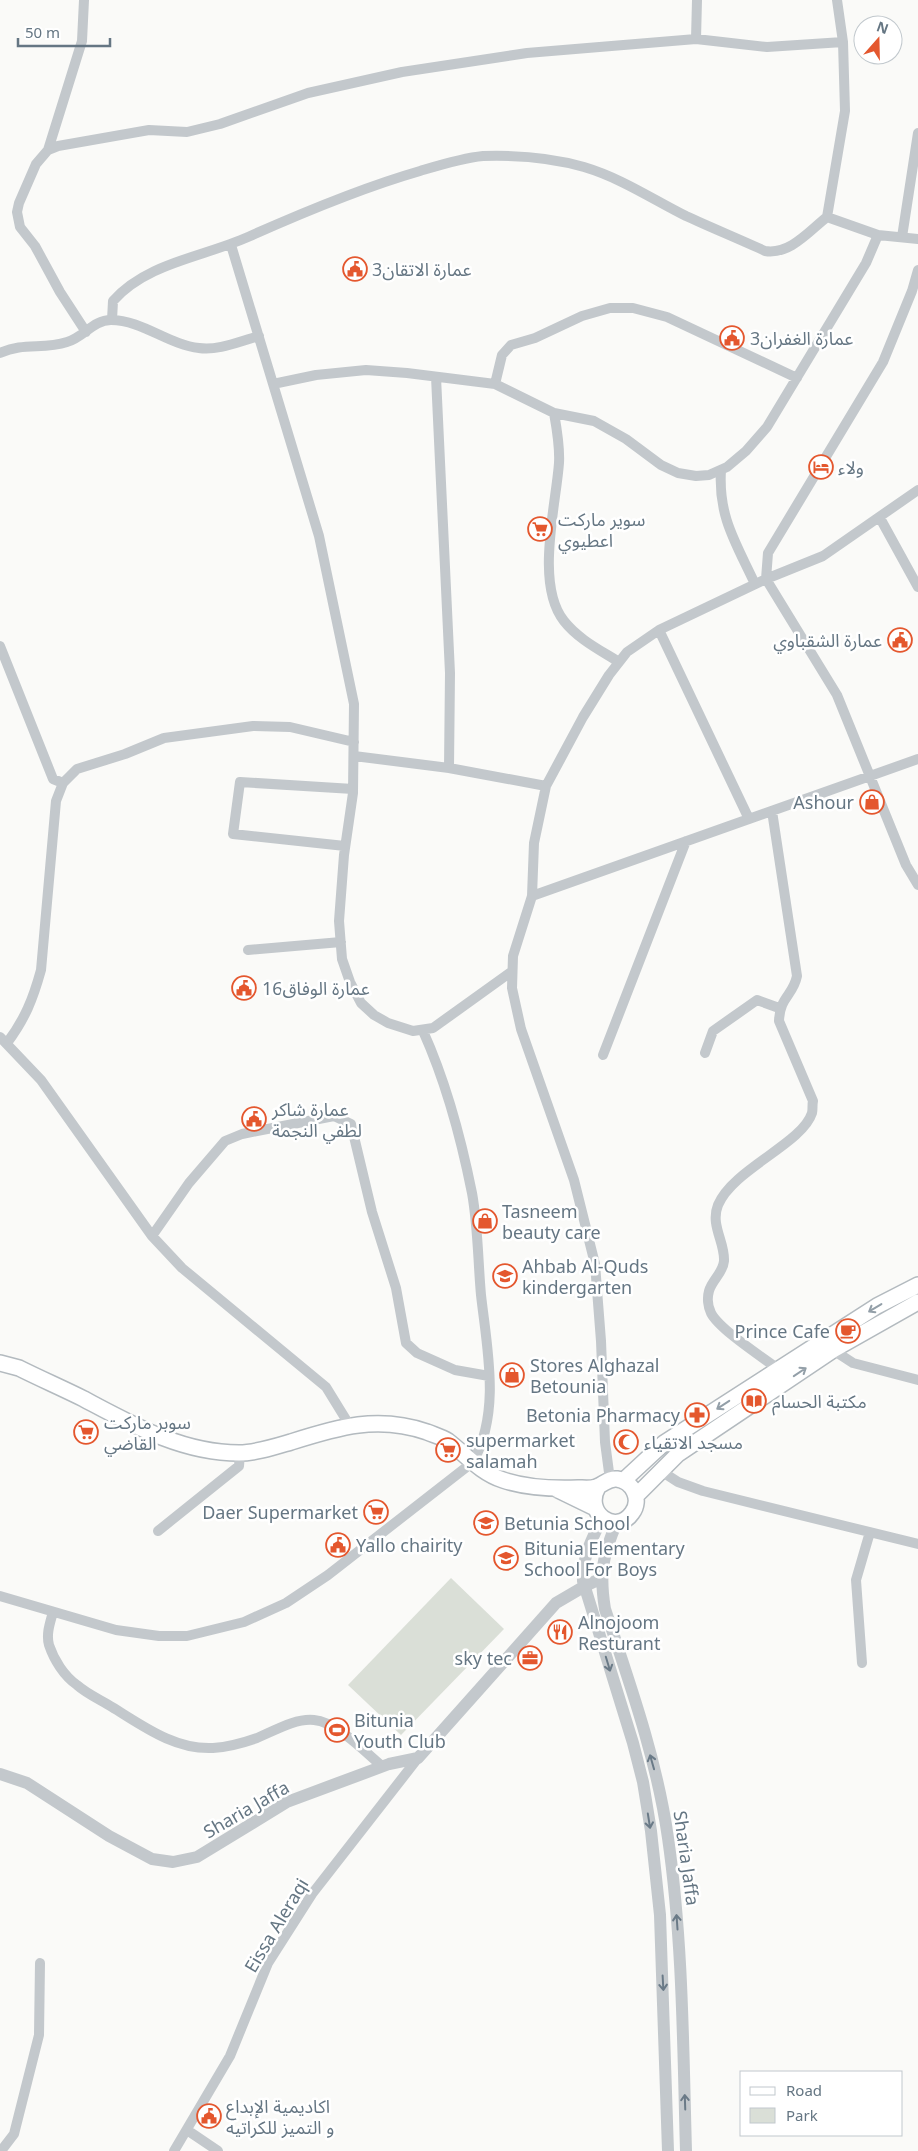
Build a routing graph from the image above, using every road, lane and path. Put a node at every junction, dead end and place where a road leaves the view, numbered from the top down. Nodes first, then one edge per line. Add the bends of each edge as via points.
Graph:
1 (84, 0) edge
2 (697, 0) edge
3 (837, 0) edge
4 (696, 39) junction
5 (843, 42) junction
6 (918, 133) edge
7 (48, 150) junction
8 (827, 216) junction
9 (878, 235) junction
10 (902, 238) junction
11 (918, 239) edge
12 (231, 245) junction
13 (918, 270) edge
14 (112, 320) junction
15 (86, 332) junction
16 (259, 336) junction
17 (0, 353) edge
18 (436, 377) junction
19 (797, 378) junction
20 (273, 384) junction
21 (495, 384) junction
22 (554, 413) junction
23 (721, 470) junction
24 (918, 490) edge
25 (880, 518) junction
26 (766, 579) junction
27 (755, 584) junction
28 (918, 587) edge
29 (659, 630) junction
30 (0, 646) edge
31 (619, 662) junction
32 (354, 742) junction
33 (354, 756) junction
34 (918, 759) edge
35 (449, 768) junction
36 (869, 776) junction
37 (63, 783) junction
38 (546, 786) junction
39 (353, 789) junction
40 (772, 811) junction
41 (749, 819) junction
42 (686, 842) junction
43 (345, 846) junction
44 (918, 885) edge
45 (532, 896) junction
46 (341, 942) junction
47 (248, 950) dead end
48 (511, 972) junction
49 (780, 1008) junction
50 (422, 1031) junction
51 (4, 1040) edge
52 (705, 1053) dead end
53 (603, 1055) dead end
54 (152, 1236) junction
55 (918, 1285) edge
56 (918, 1302) edge
57 (833, 1350) junction
58 (0, 1363) edge
59 (778, 1369) junction
60 (489, 1376) junction
61 (918, 1380) edge
62 (350, 1426) junction
63 (240, 1453) junction
64 (473, 1462) junction
65 (661, 1471) junction
66 (610, 1483) junction
67 (555, 1489) junction
68 (636, 1496) junction
69 (598, 1513) junction
70 (617, 1522) junction
71 (158, 1531) dead end
72 (870, 1532) junction
73 (918, 1544) edge
74 (602, 1578) junction
75 (585, 1586) junction
76 (0, 1596) edge
77 (52, 1612) junction
78 (862, 1663) dead end
79 (418, 1758) junction
80 (382, 1766) junction
81 (0, 1774) edge
82 (40, 1963) dead end
83 (187, 2130) junction
84 (1, 2151) edge
85 (174, 2151) edge
86 (218, 2151) edge
87 (668, 2151) edge
88 (686, 2151) edge

1 - 7 street via 82,40
2 - 4 street
3 - 5 street
4 - 5 street via 767,47
4 - 7 street via 528,53 402,72 308,93 220,124 187,132 149,130
5 - 8 street via 845,111
6 - 10 street
7 - 15 street via 36,164 18,202 20,227 35,246
8 - 9 street
8 - 12 street via 790,247 774,253 685,216 624,182 584,167 559,161 482,156 394,179 329,202
9 - 10 street
9 - 19 street via 866,263
10 - 11 street
12 - 14 street via 149,273 113,301
12 - 16 street
13 - 26 street via 883,362 768,553
14 - 15 street via 100,321
14 - 16 street via 199,348 221,347
15 - 17 street via 70,342 51,346 17,346
16 - 20 street
18 - 20 street via 366,370
18 - 21 street
18 - 35 street via 450,673
19 - 21 street via 667,317 633,308 610,308 582,316 511,346 502,355
19 - 23 street via 762,433 746,452
20 - 32 street via 321,545 354,704
21 - 22 street
22 - 23 street via 594,421 678,473 696,476
22 - 31 street via 559,437 559,462 548,574 552,594 563,620
23 - 27 street via 720,488 726,523
24 - 25 street
25 - 26 street via 823,556
25 - 28 street
26 - 27 street
26 - 36 street via 837,695
27 - 29 street
29 - 31 street via 627,652
29 - 41 street
30 - 37 street via 53,779
31 - 38 street via 583,718
32 - 33 street
32 - 37 street via 290,727 211,730 164,738 77,769
33 - 35 street
33 - 39 street
34 - 36 street
35 - 38 street
36 - 40 street
36 - 44 street via 906,865
37 - 51 street via 56,801 42,970 22,1023
38 - 45 street via 534,843
39 - 43 street
39 - 43 street via 240,782 233,834
40 - 41 street
40 - 49 street via 798,976
41 - 42 street
42 - 45 street
42 - 53 street
43 - 46 street
45 - 48 street
46 - 47 street
46 - 50 street via 342,959 361,1003 388,1023
48 - 50 street via 433,1028
48 - 66 street via 521,1029 574,1180 594,1264
49 - 52 street via 757,1000 713,1031
49 - 59 street via 778,1022 812,1101 812,1112 798,1132 726,1192 718,1206 715,1220 724,1260 721,1272 709,1290 708,1303 711,1314 720,1324
50 - 60 street via 435,1058 454,1119 472,1195
51 - 54 street via 41,1080
54 - 60 street via 189,1183 225,1142 242,1134 334,1116 352,1124 372,1212 396,1288 406,1343 417,1353 448,1367
54 - 62 street via 182,1268 326,1387
55 -> 59 main road via 877,1306
56 - 57 main road
57 - 61 street via 853,1363
65 -> 57 main road via 678,1454
58 - 63 main road via 19,1368 175,1444
59 -> 66 main road via 664,1443
60 - 64 street via 486,1428
62 - 63 main road via 268,1449
62 - 64 main road via 369,1422 398,1424 446,1440
63 - 71 street via 239,1466
64 - 67 main road via 501,1480
64 - 77 street via 328,1574 286,1603 244,1622 186,1636 160,1636 116,1630
65 - 68 main road
65 - 72 street via 678,1482 703,1491
66 - 67 main road
66 - 68 main road via 633,1489
66 - 69 main road via 594,1496
67 - 69 main road
68 - 70 main road via 631,1515
69 - 70 main road via 607,1521
69 - 75 street via 582,1567
70 - 74 street, Sharia Jaffa via 606,1548
72 - 73 street
72 - 78 street via 856,1580
74 - 75 street
88 -> 74 street, Sharia Jaffa via 681,1978 668,1838 658,1782 605,1609
75 - 79 street via 556,1603
75 -> 87 street via 633,1743 651,1831 660,1915
76 - 77 street
77 - 80 street via 48,1643 67,1676 77,1686 175,1742 195,1747 229,1746 292,1724 315,1720 341,1732
79 - 80 street, Sharia Jaffa
79 - 83 street, Eissa Aleraqi via 312,1894 268,1963 230,2056
80 - 81 street, Sharia Jaffa via 287,1802 197,1857 173,1862 152,1859 109,1836 28,1783
82 - 84 street via 39,2035 14,2134
83 - 85 street, Eissa Aleraqi
83 - 86 street

